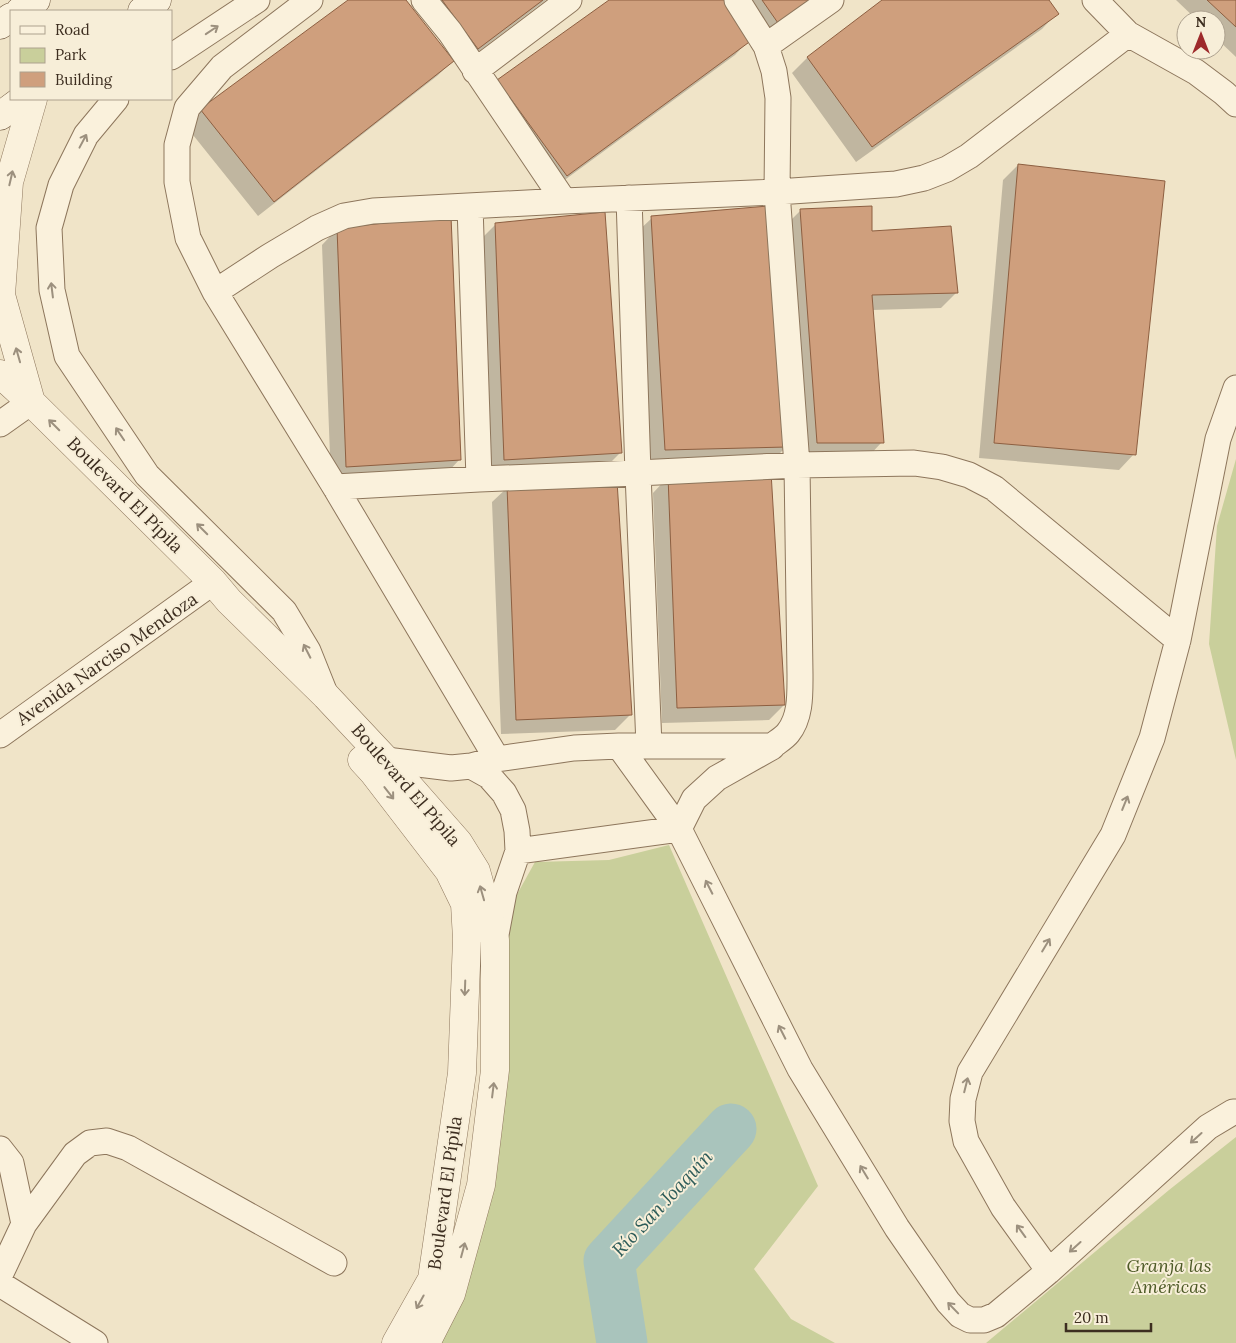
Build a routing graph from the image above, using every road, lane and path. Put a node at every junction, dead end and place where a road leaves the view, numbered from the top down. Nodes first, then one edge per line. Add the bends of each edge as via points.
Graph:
1 (36, 0) edge
2 (157, 0) edge
3 (257, 0) edge
4 (310, 0) edge
5 (424, 0) edge
6 (569, 0) edge
7 (737, 0) edge
8 (831, 0) edge
9 (1095, 0) edge
10 (21, 10) edge
11 (143, 10) edge
12 (1128, 34) junction
13 (766, 46) junction
14 (172, 56) edge
15 (475, 71) junction
16 (22, 100) edge
17 (33, 100) edge
18 (115, 100) edge
19 (1236, 104) edge
20 (0, 116) edge
21 (777, 192) junction
22 (629, 198) junction
23 (564, 201) junction
24 (470, 206) junction
25 (215, 292) junction
26 (0, 374) edge
27 (1236, 388) edge
28 (31, 402) junction
29 (0, 424) edge
30 (797, 465) junction
31 (638, 473) junction
32 (479, 479) junction
33 (335, 487) junction
34 (206, 588) junction
35 (1178, 640) junction
36 (326, 696) junction
37 (0, 735) edge
38 (619, 746) junction
39 (649, 746) junction
40 (772, 746) junction
41 (497, 759) junction
42 (380, 766) junction
43 (471, 766) junction
44 (679, 828) junction
45 (518, 851) junction
46 (495, 940) junction
47 (1236, 1112) edge
48 (0, 1149) edge
49 (24, 1224) junction
50 (334, 1263) dead end
51 (1049, 1271) junction
52 (0, 1275) edge
53 (0, 1284) edge
54 (95, 1343) edge
55 (396, 1343) edge
56 (426, 1343) edge

1 - 10 street
2 - 11 street
14 -> 3 street
4 - 25 street via 222,67 187,108 177,145 177,182 188,238
5 - 15 street
6 - 15 street
7 - 13 street
8 - 13 street
9 - 12 street
12 - 19 street via 1196,72
12 - 21 street via 969,156 947,169 896,184
13 - 21 street via 778,98
15 - 23 street
16 - 20 street
28 -> 17 street, Boulevard El Pípila via 1,295 10,182
36 -> 18 street via 308,651 284,611 147,475 67,356 52,290 49,228 61,185 86,135
21 - 22 street
21 - 30 street
22 - 23 street
22 - 31 street
23 - 24 street
24 - 25 street via 373,211 344,216 317,228
24 - 32 street
25 - 33 street
26 - 28 street, Boulevard El Pípila
27 - 35 street via 1218,440
28 - 29 street
34 -> 28 street, Boulevard El Pípila
30 - 31 street
30 - 35 street via 914,463 969,475 994,488
30 - 40 street via 799,704 788,734
31 - 32 street
31 - 39 street
32 - 33 street
33 - 41 street
34 - 36 street, Boulevard El Pípila via 229,601
34 - 37 street, Avenida Narciso Mendoza
34 - 42 street, Boulevard El Pípila via 319,711
51 -> 35 street via 1003,1207 966,1141 962,1121 963,1099 970,1072 1113,835 1152,738
36 - 42 street, Boulevard El Pípila
38 - 39 street
38 - 41 street via 574,748
38 - 44 street
39 - 40 street
40 - 44 street via 717,778 694,799
41 - 43 street
42 - 43 street
46 -> 42 street, Boulevard El Pípila via 476,872 458,842
42 -> 55 street, Boulevard El Pípila via 449,871 465,904 467,939 462,1073 432,1279
43 - 45 street via 489,776 504,793 513,810
44 - 45 street
51 -> 44 street via 996,1315 984,1320 970,1320 948,1302 897,1228 800,1069
45 - 46 street via 504,892
56 -> 46 street, Boulevard El Pípila via 451,1294 481,1185 495,1070
47 -> 51 street via 1208,1127
48 - 49 street via 11,1163
49 - 50 street via 75,1154 90,1143 106,1141 128,1148
49 - 52 street
53 - 54 street

